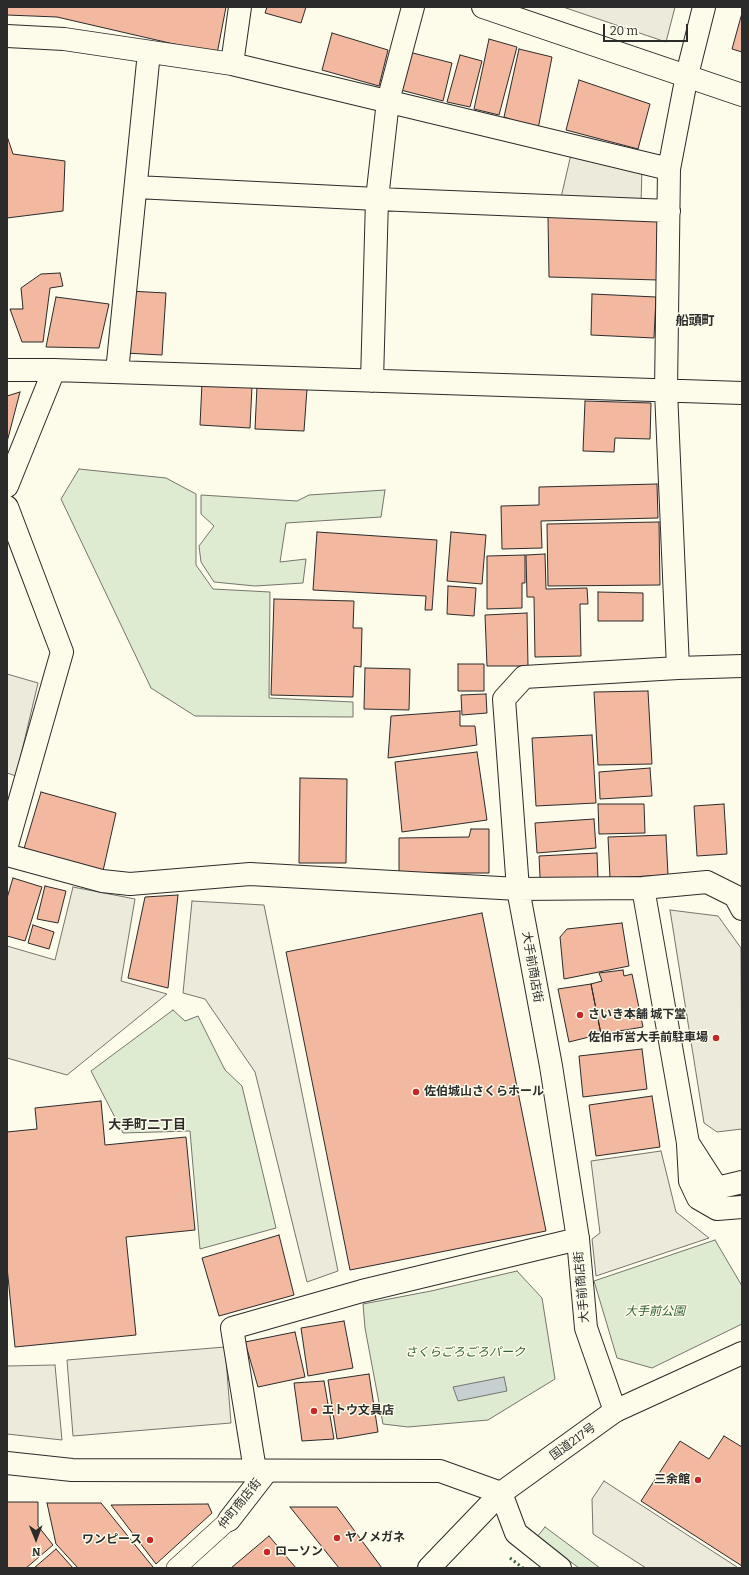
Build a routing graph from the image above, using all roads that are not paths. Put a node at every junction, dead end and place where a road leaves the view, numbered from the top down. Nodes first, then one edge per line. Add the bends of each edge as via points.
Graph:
1 (240, 7) edge
2 (413, 7) edge
3 (483, 7) edge
4 (704, 7) edge
5 (7, 36) edge
6 (149, 52) junction
7 (232, 64) junction
8 (687, 75) junction
9 (742, 95) edge
10 (388, 101) junction
11 (669, 169) junction
12 (136, 187) junction
13 (377, 199) junction
14 (669, 211) junction
15 (7, 370) edge
16 (54, 370) junction
17 (117, 372) junction
18 (372, 381) junction
19 (666, 390) junction
20 (742, 393) edge
21 (7, 486) edge
22 (7, 507) edge
23 (742, 666) edge
24 (678, 668) junction
25 (7, 845) edge
26 (7, 855) edge
27 (643, 888) junction
28 (518, 889) junction
29 (740, 898) edge
30 (688, 1143) junction
31 (742, 1182) edge
32 (742, 1206) edge
33 (578, 1239) junction
34 (742, 1353) edge
35 (615, 1411) junction
36 (9, 1466) edge
37 (261, 1471) junction
38 (501, 1494) junction
39 (229, 1520) joint
40 (176, 1568) edge
41 (429, 1568) edge
42 (560, 1568) edge

1 - 7 main road
2 - 10 main road
3 - 8 main road
4 - 8 main road
5 - 6 main road via 64,39
6 - 7 main road
6 - 12 main road
7 - 10 main road
8 - 9 main road
8 - 11 main road
10 - 11 main road
10 - 13 main road
11 - 14 main road
12 - 13 main road
12 - 17 main road
13 - 14 main road
13 - 18 main road
14 - 19 main road
15 - 16 main road
16 - 17 main road
16 - 21 main road
17 - 18 main road
18 - 19 main road
19 - 20 main road
19 - 24 main road
22 - 25 main road via 62,652
23 - 24 main road, 大手前商店街
24 - 28 main road, 大手前商店街 via 524,677 504,699
26 - 28 main road via 102,881 130,884 250,874
27 - 28 main road
27 - 29 main road via 707,882
27 - 30 main road
28 - 33 main road, 大手前商店街 via 551,1066
30 - 31 main road via 717,1188
30 - 32 main road via 690,1181 698,1198 717,1209
33 - 35 main road, 大手前商店街 via 586,1328
33 - 37 main road via 362,1291 232,1328
34 - 35 main road, 国道217号
35 - 38 main road, 国道217号
36 - 37 main road via 72,1470
37 - 38 main road via 440,1472
37 - 39 main road, 仲町商店街
38 - 41 main road, 国道217号
38 - 42 main road via 516,1533
39 - 40 street, 仲町商店街

